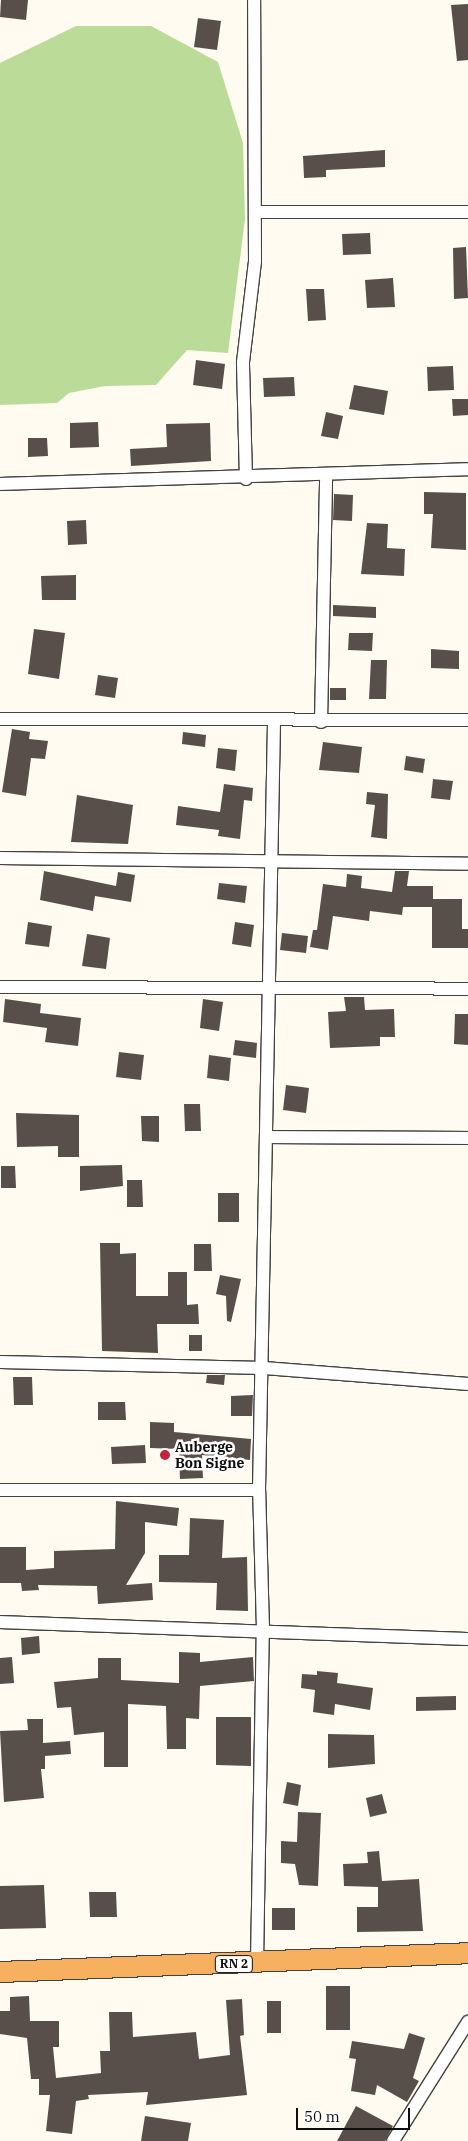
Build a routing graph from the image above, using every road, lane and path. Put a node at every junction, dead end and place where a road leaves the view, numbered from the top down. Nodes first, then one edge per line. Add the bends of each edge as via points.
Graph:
1 (254, 0) edge
2 (255, 212) junction
3 (468, 212) edge
4 (468, 469) edge
5 (326, 476) junction
6 (246, 479) junction
7 (0, 484) edge
8 (0, 719) edge
9 (468, 720) edge
10 (274, 721) junction
11 (321, 722) junction
12 (0, 858) edge
13 (269, 861) junction
14 (468, 864) edge
15 (0, 986) edge
16 (468, 989) edge
17 (267, 991) junction
18 (266, 1137) junction
19 (468, 1138) edge
20 (0, 1362) edge
21 (264, 1368) junction
22 (468, 1384) edge
23 (0, 1490) edge
24 (260, 1490) junction
25 (0, 1622) edge
26 (263, 1629) junction
27 (468, 1639) edge
28 (468, 1953) edge
29 (257, 1963) junction
30 (0, 1972) edge
31 (468, 2022) edge
32 (393, 2141) edge

1 - 2 street
2 - 3 street
2 - 6 street via 255,261 243,362
4 - 5 street
5 - 6 street
5 - 11 street
6 - 7 street
8 - 10 street
9 - 11 street
10 - 11 street
10 - 13 street
12 - 13 street
13 - 14 street
13 - 17 street
15 - 17 street
16 - 17 street
17 - 18 street
18 - 19 street
18 - 21 street
20 - 21 street
21 - 22 street
21 - 24 street
23 - 24 street
24 - 26 street
25 - 26 street
26 - 27 street
26 - 29 street
28 - 29 highway, RN 2
29 - 30 highway, RN 2
31 - 32 street

